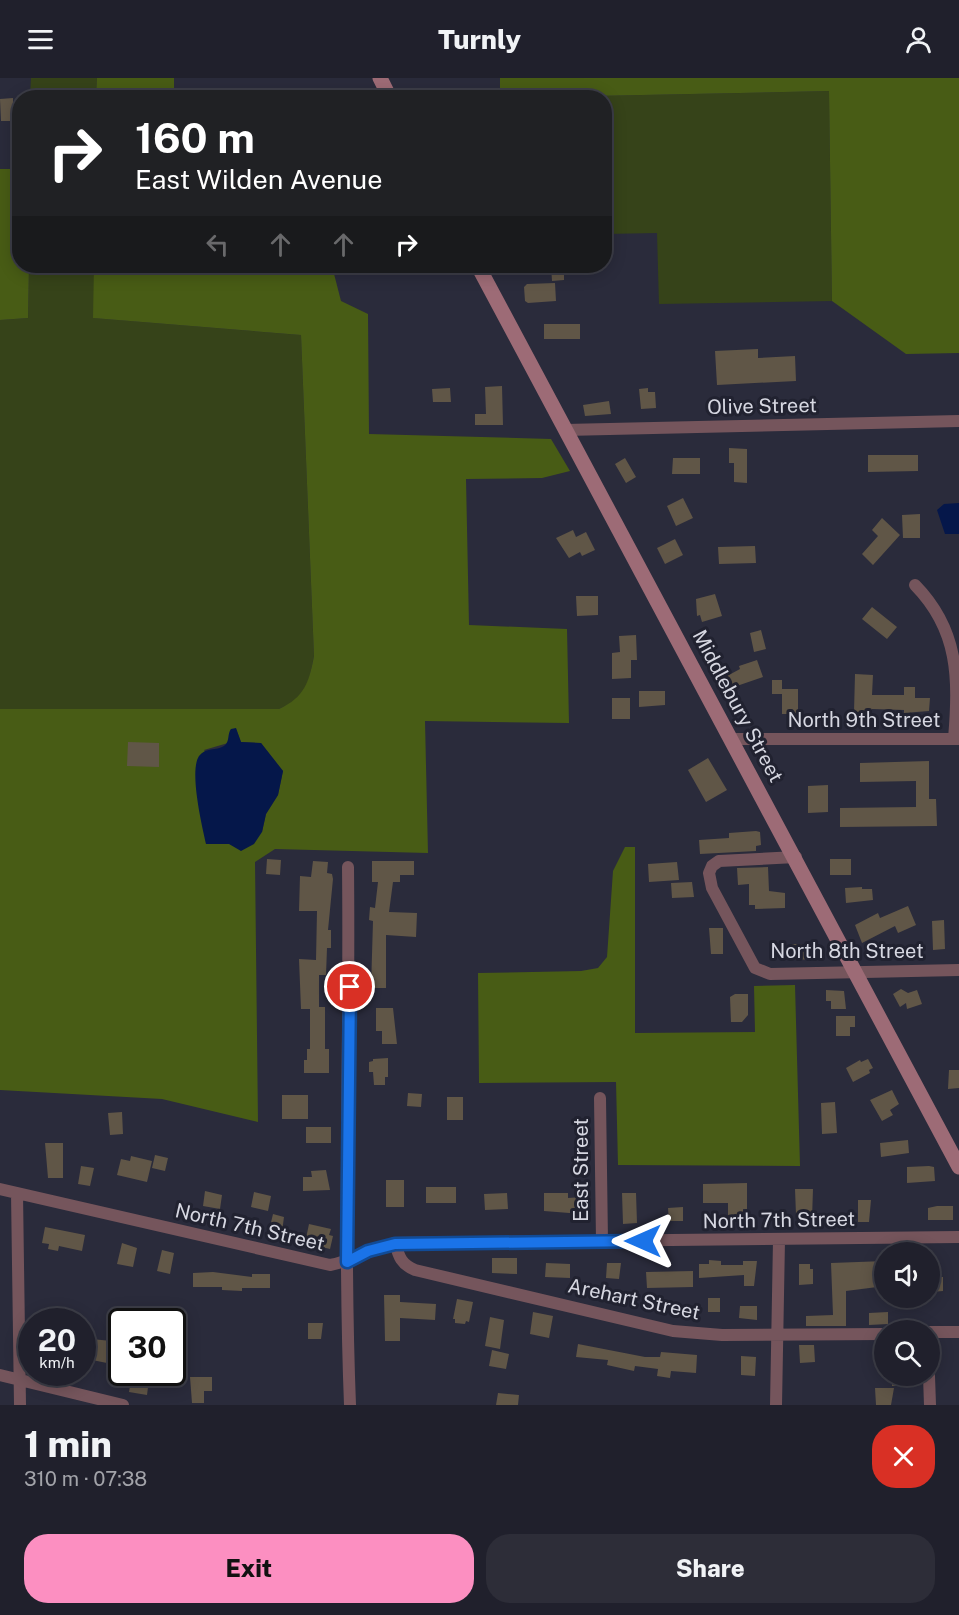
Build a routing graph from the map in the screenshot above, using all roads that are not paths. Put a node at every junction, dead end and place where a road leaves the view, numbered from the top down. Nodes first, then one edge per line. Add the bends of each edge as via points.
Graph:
1 (482, 273) edge
2 (959, 421) edge
3 (565, 430) junction
4 (915, 585) dead end
5 (956, 739) edge
6 (732, 740) junction
7 (796, 857) junction
8 (348, 867) dead end
9 (959, 970) edge
10 (856, 971) junction
11 (600, 1098) dead end
12 (959, 1167) edge
13 (0, 1190) edge
14 (17, 1193) junction
15 (959, 1237) edge
16 (779, 1240) junction
17 (602, 1241) junction
18 (395, 1244) junction
19 (347, 1262) junction
20 (18, 1308) edge
21 (940, 1332) edge
22 (959, 1332) edge
23 (874, 1334) edge
24 (778, 1335) junction
25 (0, 1375) edge
26 (18, 1380) edge
27 (19, 1386) edge
28 (44, 1386) edge
29 (929, 1386) edge
30 (20, 1405) edge
31 (123, 1405) edge
32 (350, 1405) edge
33 (776, 1405) edge
34 (930, 1405) edge

1 - 3 main road, Middlebury Street
2 - 3 street, Olive Street
3 - 6 main road, Middlebury Street
4 - 5 street via 939,612 951,634 958,665
5 - 6 street, North 9th Street
6 - 7 main road, Middlebury Street
7 - 10 main road, Middlebury Street
7 - 10 street, North 8th Street via 719,861 709,873 712,888 755,968 762,972
8 - 19 street
9 - 10 street, North 8th Street
10 - 12 main road, Middlebury Street
11 - 17 street, East Street
13 - 14 street, North 7th Street
14 - 19 street, North 7th Street via 330,1265
14 - 20 street
15 - 16 street, North 7th Street
16 - 17 street, North 7th Street
16 - 24 street
17 - 18 street, North 7th Street
18 - 19 street, North 7th Street
18 - 24 street, Arehart Street via 399,1259 415,1270 630,1322 698,1334
19 - 32 street
21 - 22 street
23 - 24 street, Arehart Street
24 - 33 street
25 - 26 street
27 - 30 street
28 - 31 street
29 - 34 street

